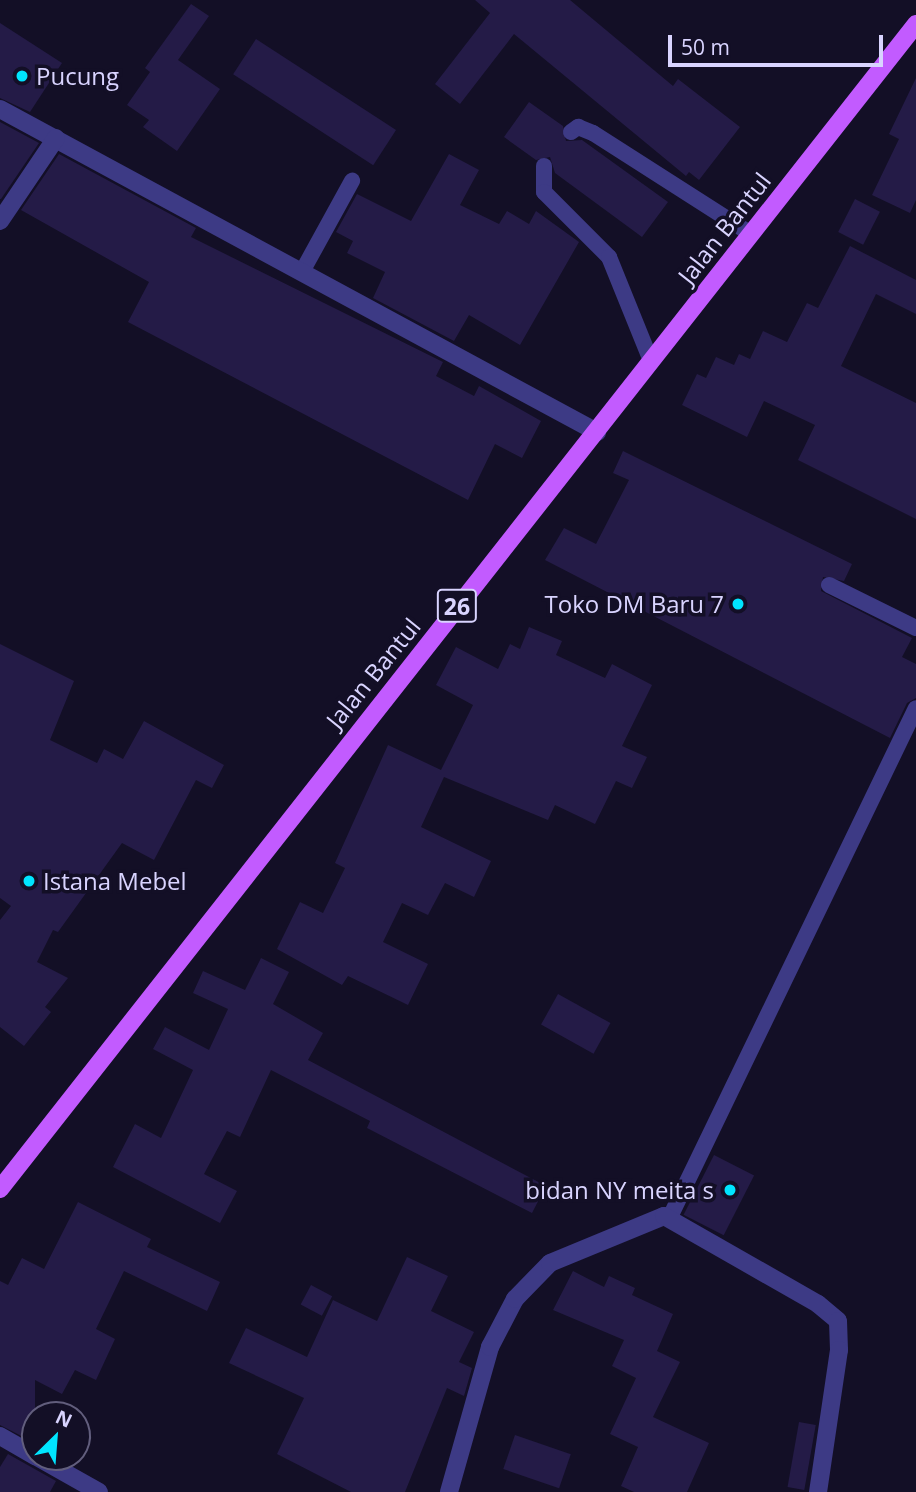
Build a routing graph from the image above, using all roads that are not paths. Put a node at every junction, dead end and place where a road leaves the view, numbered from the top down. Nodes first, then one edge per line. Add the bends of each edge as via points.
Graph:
1 (916, 24) edge
2 (0, 109) edge
3 (570, 132) dead end
4 (56, 138) junction
5 (544, 166) dead end
6 (352, 181) dead end
7 (0, 221) edge
8 (751, 234) junction
9 (303, 270) junction
10 (651, 361) junction
11 (597, 432) junction
12 (829, 585) dead end
13 (916, 628) edge
14 (916, 708) edge
15 (0, 1189) edge
16 (670, 1217) junction
17 (0, 1436) edge
18 (21, 1448) edge
19 (62, 1471) edge
20 (99, 1492) edge
21 (449, 1492) edge
22 (818, 1492) edge

1 - 8 main road, Jalan Bantul / 26
2 - 4 street
3 - 8 lane via 578,127 593,133
4 - 7 street
4 - 9 street
5 - 10 lane via 544,192 609,257
6 - 9 lane
8 - 10 main road, Jalan Bantul / 26
9 - 11 street
10 - 11 main road, Jalan Bantul / 26
11 - 15 main road, Jalan Bantul / 26
12 - 13 lane
14 - 16 lane
16 - 21 street via 649,1219 550,1263 515,1299 490,1347
16 - 22 street via 838,1321 839,1350
17 - 18 street
19 - 20 street

